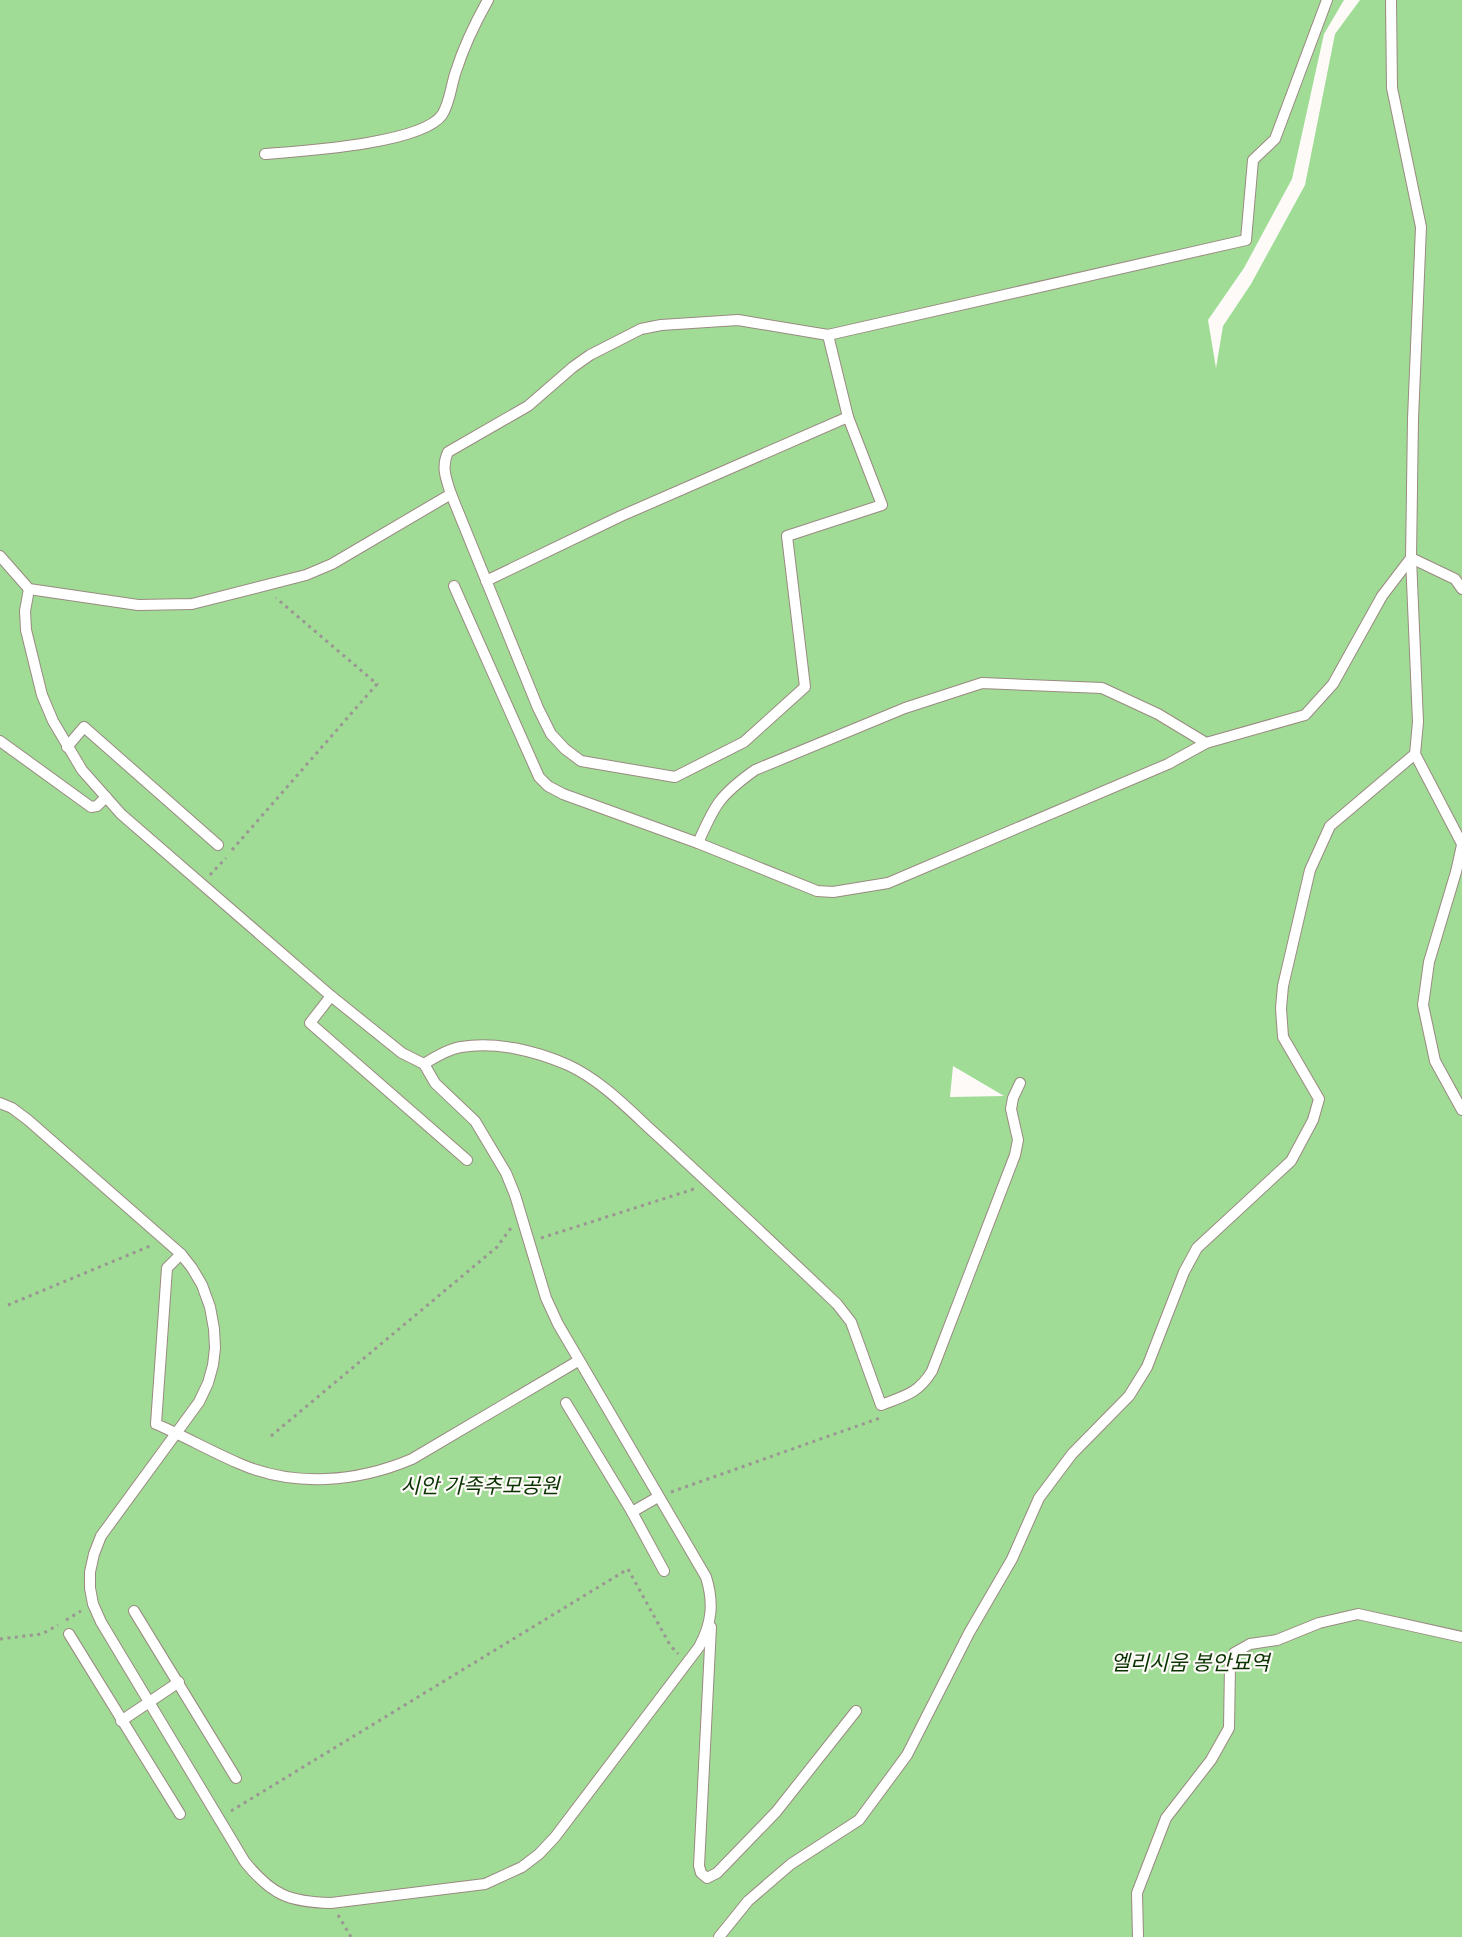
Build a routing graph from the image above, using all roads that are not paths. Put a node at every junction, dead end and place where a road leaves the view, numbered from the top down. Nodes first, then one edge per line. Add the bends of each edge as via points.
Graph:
1 (488, 0) edge
2 (1327, 0) edge
3 (1391, 0) edge
4 (265, 154) dead end
5 (828, 335) junction
6 (848, 417) junction
7 (450, 495) junction
8 (0, 556) edge
9 (1411, 558) junction
10 (486, 581) junction
11 (454, 586) dead end
12 (29, 589) junction
13 (1462, 590) edge
14 (0, 741) edge
15 (1206, 743) junction
16 (67, 747) junction
17 (1415, 754) junction
18 (106, 797) junction
19 (698, 843) junction
20 (218, 845) dead end
21 (1462, 845) edge
22 (331, 996) junction
23 (424, 1064) junction
24 (1020, 1083) dead end
25 (0, 1103) edge
26 (1462, 1110) edge
27 (467, 1160) dead end
28 (180, 1254) junction
29 (578, 1361) junction
30 (566, 1403) dead end
31 (178, 1433) junction
32 (658, 1497) junction
33 (632, 1512) junction
34 (664, 1571) dead end
35 (134, 1611) dead end
36 (711, 1618) junction
37 (69, 1634) dead end
38 (1462, 1637) edge
39 (178, 1682) junction
40 (149, 1701) junction
41 (856, 1711) dead end
42 (121, 1721) junction
43 (236, 1778) dead end
44 (180, 1814) dead end
45 (719, 1937) edge
46 (1138, 1937) edge

1 - 4 lane via 465,43 445,108 433,123 422,130 350,146
2 - 5 lane via 1275,139 1252,160 1246,240
3 - 9 lane via 1392,88 1421,226
5 - 6 lane
5 - 7 lane via 738,320 641,329 590,355 528,406 448,452 444,471
6 - 10 lane via 621,516
6 - 10 lane via 882,505 787,536 805,687 744,742 675,777 581,761 565,749 551,734 538,708
7 - 10 lane
7 - 12 lane via 332,564 306,575 192,604 138,605
8 - 12 lane
9 - 13 lane via 1455,579
9 - 15 lane via 1382,596 1333,684 1305,715
9 - 17 lane via 1418,722
11 - 19 lane via 539,777 562,794
12 - 16 lane via 26,630 42,695
14 - 18 lane via 91,807
15 - 19 lane via 1168,764 888,883 817,891
15 - 19 lane via 1158,714 1102,688 982,683 906,708 755,770 714,807
16 - 18 lane
16 - 20 lane via 84,727
17 - 21 lane
17 - 45 lane via 1330,826 1310,870 1281,1008 1283,1037 1318,1099 1313,1120 1291,1161 1197,1248 1147,1366 1129,1396 1072,1454 1039,1498 1012,1559 907,1755 859,1820 791,1864 748,1901
18 - 22 lane
21 - 26 lane via 1429,962 1423,1005 1435,1061
22 - 23 lane via 402,1053
22 - 27 lane via 310,1023
23 - 24 lane via 459,1047 519,1049 569,1065 593,1079 837,1304 851,1322 881,1405 914,1392 932,1371 1015,1155 1018,1140 1011,1109
23 - 29 lane via 435,1083 475,1121 506,1173 546,1298
25 - 28 lane via 28,1120
28 - 31 lane via 202,1285 210,1306 215,1348 208,1383
28 - 31 lane via 166,1268 156,1424
29 - 31 lane via 412,1459 366,1475 308,1479 261,1471
29 - 32 lane
30 - 33 lane
31 - 40 lane via 101,1536 90,1572 93,1604 101,1622
32 - 33 lane
32 - 36 lane via 706,1577
33 - 34 lane
35 - 39 lane
36 - 40 lane via 706,1635 687,1664 555,1837 522,1867 485,1884 331,1903 310,1903 272,1890 245,1862
36 - 41 lane via 699,1866 707,1878 717,1873 776,1812
37 - 42 lane
38 - 46 lane via 1358,1614 1319,1623 1277,1640 1250,1644 1234,1653 1230,1666 1229,1728 1211,1760 1166,1818 1137,1893
39 - 40 lane
39 - 43 lane
40 - 42 lane
42 - 44 lane

